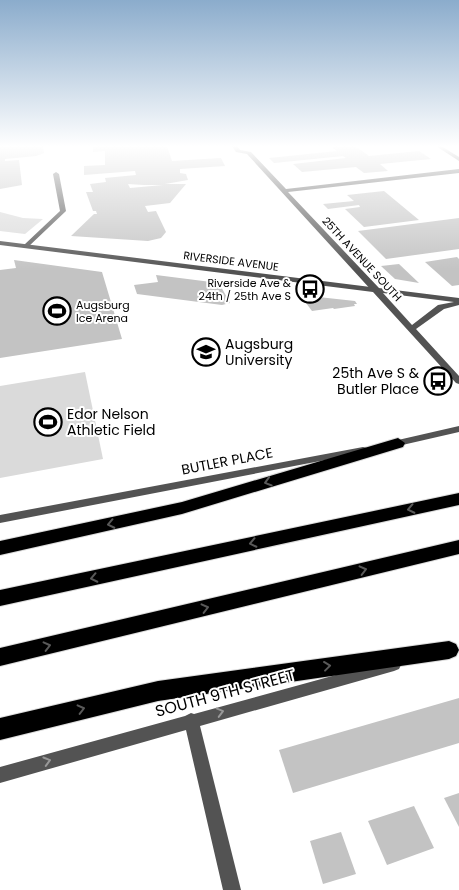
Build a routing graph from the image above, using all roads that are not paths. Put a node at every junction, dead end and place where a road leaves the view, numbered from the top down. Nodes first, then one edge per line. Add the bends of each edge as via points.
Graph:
1 (59, 188) edge
2 (281, 188) edge
3 (316, 188) edge
4 (284, 191) junction
5 (0, 243) edge
6 (26, 246) junction
7 (376, 290) junction
8 (459, 301) edge
9 (411, 328) junction
10 (459, 380) edge
11 (459, 429) edge
12 (398, 443) junction
13 (459, 499) edge
14 (0, 519) edge
15 (459, 547) edge
16 (0, 548) edge
17 (0, 598) edge
18 (454, 649) edge
19 (0, 657) edge
20 (191, 720) junction
21 (0, 729) edge
22 (0, 774) edge
23 (232, 890) edge

1 - 6 street via 63,211
2 - 4 street, 25TH AVENUE SOUTH
3 - 4 street
4 - 7 street, 25TH AVENUE SOUTH
5 - 6 street, RIVERSIDE AVENUE
6 - 7 street, RIVERSIDE AVENUE
7 - 8 street, RIVERSIDE AVENUE
7 - 9 street, 25TH AVENUE SOUTH
8 - 9 street via 441,307
9 - 10 street, 25TH AVENUE SOUTH
11 - 12 street, BUTLER PLACE
12 - 14 street, BUTLER PLACE
12 -> 16 highway via 182,508
13 -> 17 highway
19 -> 15 highway
20 -> 18 street, SOUTH 9TH STREET
21 -> 18 highway via 158,691
22 -> 20 street, SOUTH 9TH STREET
20 - 23 street

